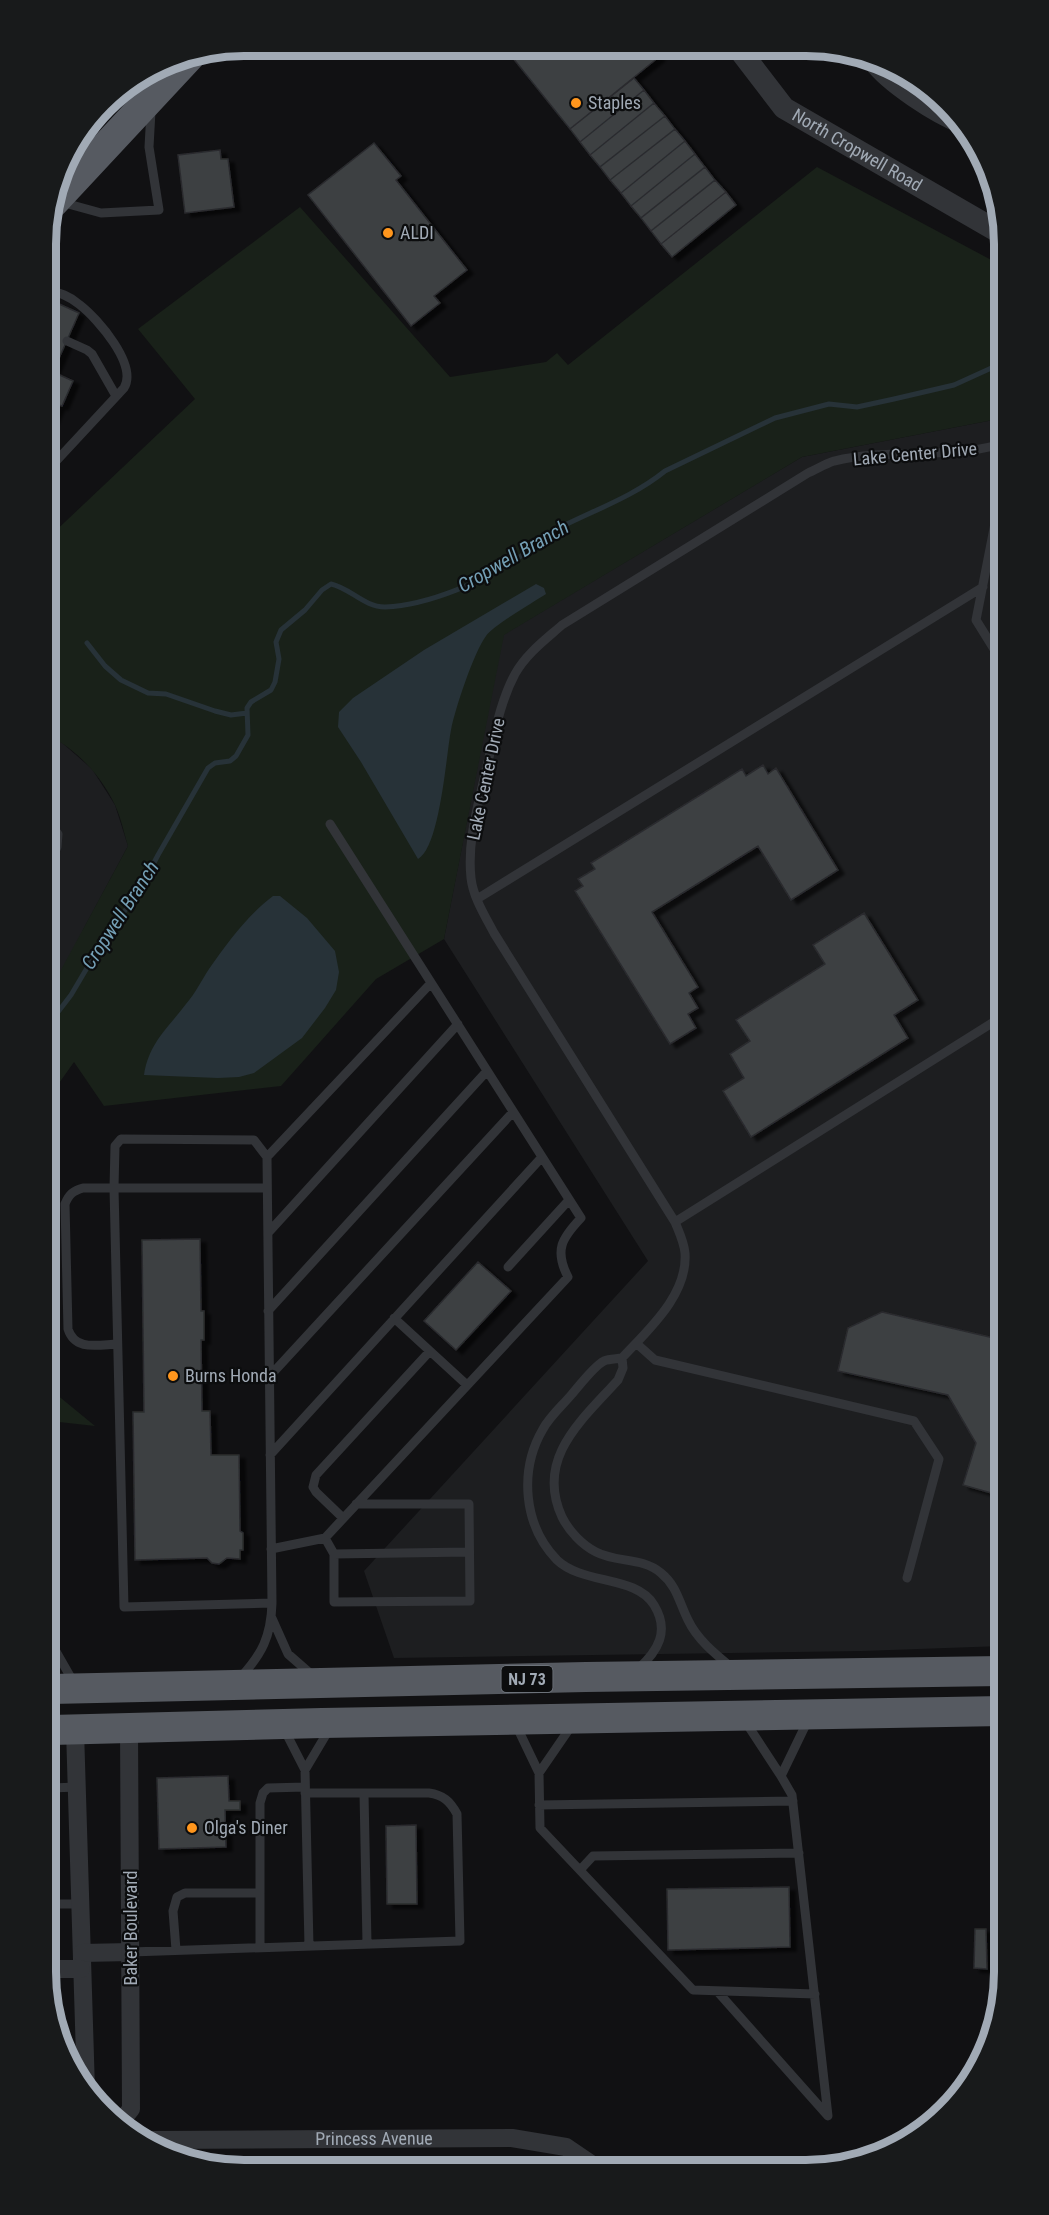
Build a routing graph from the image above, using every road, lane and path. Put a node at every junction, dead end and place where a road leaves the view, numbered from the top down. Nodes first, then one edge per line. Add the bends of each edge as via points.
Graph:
1 (743, 55) edge
2 (181, 66) edge
3 (879, 70) edge
4 (151, 99) junction
5 (942, 113) edge
6 (63, 193) edge
7 (60, 203) edge
8 (992, 228) edge
9 (56, 292) edge
10 (67, 341) dead end
11 (116, 396) junction
12 (993, 446) edge
13 (56, 461) edge
14 (993, 534) edge
15 (983, 587) junction
16 (993, 647) edge
17 (330, 824) dead end
18 (56, 831) edge
19 (56, 849) edge
20 (477, 899) junction
21 (431, 983) junction
22 (993, 1022) edge
23 (458, 1024) junction
24 (487, 1071) junction
25 (513, 1112) junction
26 (267, 1157) junction
27 (542, 1157) junction
28 (114, 1188) junction
29 (267, 1188) junction
30 (569, 1200) junction
31 (675, 1222) junction
32 (268, 1233) junction
33 (508, 1267) dead end
34 (268, 1311) junction
35 (394, 1318) junction
36 (636, 1343) junction
37 (117, 1344) junction
38 (430, 1351) junction
39 (622, 1358) junction
40 (269, 1377) junction
41 (467, 1385) junction
42 (270, 1455) junction
43 (356, 1504) junction
44 (343, 1518) junction
45 (325, 1538) junction
46 (271, 1549) junction
47 (469, 1552) junction
48 (334, 1554) junction
49 (907, 1578) dead end
50 (272, 1603) junction
51 (272, 1617) junction
52 (56, 1661) edge
53 (993, 1671) edge
54 (741, 1675) junction
55 (630, 1676) junction
56 (320, 1683) junction
57 (234, 1684) junction
58 (282, 1684) junction
59 (63, 1689) edge
60 (993, 1711) edge
61 (811, 1715) junction
62 (742, 1716) junction
63 (576, 1719) junction
64 (514, 1720) junction
65 (333, 1723) junction
66 (282, 1724) junction
67 (129, 1729) junction
68 (63, 1730) edge
69 (305, 1770) junction
70 (539, 1773) junction
71 (781, 1776) junction
72 (77, 1787) junction
73 (56, 1788) edge
74 (305, 1790) junction
75 (364, 1793) junction
76 (793, 1801) junction
77 (539, 1805) junction
78 (799, 1853) junction
79 (580, 1870) junction
80 (261, 1893) junction
81 (56, 1904) edge
82 (80, 1904) junction
83 (367, 1944) junction
84 (309, 1946) junction
85 (260, 1947) junction
86 (176, 1950) junction
87 (131, 1952) junction
88 (82, 1961) junction
89 (56, 1968) edge
90 (717, 1991) junction
91 (815, 1994) junction
92 (85, 2073) edge
93 (124, 2117) edge
94 (160, 2140) edge
95 (585, 2160) edge

1 - 8 street, North Cropwell Road via 784,108
2 - 4 highway
3 - 5 street via 913,98
4 - 6 highway
4 - 7 lane via 149,147 159,210 101,213
9 - 11 lane via 92,315 117,349 128,373 127,383
10 - 11 lane via 92,354
11 - 13 lane
12 - 20 lane, Lake Center Drive via 958,452 869,456 833,462 808,473 562,625 530,653 504,700 478,802 471,843 471,880
14 - 15 lane
15 - 16 lane via 976,620
15 - 20 lane
17 - 21 lane
18 - 19 lane
20 - 31 lane, Lake Center Drive via 494,933
21 - 23 lane
21 - 26 lane
22 - 31 lane
23 - 24 lane
23 - 32 lane
24 - 25 lane
24 - 34 lane
25 - 27 lane
25 - 40 lane
26 - 28 lane via 254,1140 125,1138 117,1141
26 - 29 lane
27 - 30 lane
27 - 35 lane
28 - 29 lane
28 - 37 lane
28 - 37 lane via 74,1190 64,1204 71,1337 85,1345
29 - 32 lane
30 - 33 lane
30 - 41 lane via 581,1218 562,1241 560,1254 567,1277
31 - 36 lane, Lake Center Drive via 685,1251 681,1282
32 - 34 lane
34 - 40 lane
35 - 38 lane
35 - 42 lane
36 - 39 lane, Lake Center Drive
36 - 49 lane via 655,1360 914,1421 939,1459
37 - 50 lane via 124,1607
38 - 41 lane
38 - 44 lane via 316,1475 316,1492
39 - 54 lane, Lake Center Drive via 618,1380 563,1444 554,1484 559,1509 572,1532 589,1548 647,1565 666,1578 699,1637
39 - 55 lane, Lake Center Drive via 604,1361 543,1429 528,1470 528,1506 541,1540 559,1562 575,1572 634,1588 654,1604 662,1627 660,1638 656,1650
40 - 42 lane
41 - 43 lane
42 - 46 lane
43 - 44 lane
43 - 47 lane via 469,1504
44 - 45 lane
45 - 46 lane
45 - 48 lane
46 - 50 lane
47 - 48 lane
47 - 48 lane via 470,1601 334,1602
50 - 51 lane
51 - 56 lane via 288,1654
51 - 57 lane via 262,1653
52 - 59 lane
53 - 54 highway, NJ 73
54 - 55 highway, NJ 73
55 - 56 highway, NJ 73
56 - 58 highway, NJ 73
57 - 58 highway, NJ 73
57 - 59 highway, NJ 73
58 - 68 highway via 277,1696 260,1703 110,1706
60 - 61 highway
61 - 62 highway
61 - 71 lane
62 - 63 highway
62 - 71 lane
63 - 64 highway
63 - 70 lane
64 - 65 highway
64 - 70 lane
65 - 66 highway
65 - 69 lane
66 - 67 highway
66 - 69 lane
67 - 68 highway
67 - 87 street, Baker Boulevard
68 - 72 street
69 - 74 lane
70 - 77 lane
71 - 76 lane
72 - 73 lane
72 - 82 street
74 - 75 lane
74 - 80 lane via 268,1788 263,1793
74 - 84 lane
75 - 83 lane
75 - 83 lane via 438,1794 452,1806 457,1814 460,1941
76 - 77 lane
76 - 78 lane
77 - 79 lane via 540,1828
78 - 79 lane via 593,1856
78 - 91 lane
79 - 90 lane via 693,1990
80 - 85 lane
80 - 86 lane via 185,1893 177,1897 173,1911
81 - 82 lane
82 - 88 street
83 - 84 lane
84 - 85 lane
85 - 86 lane
86 - 87 lane
87 - 88 street
87 - 93 street, Baker Boulevard via 131,2109
88 - 89 street
88 - 92 street
90 - 91 lane
90 - 91 lane via 828,2116
94 - 95 street, Princess Avenue via 513,2138 566,2147

